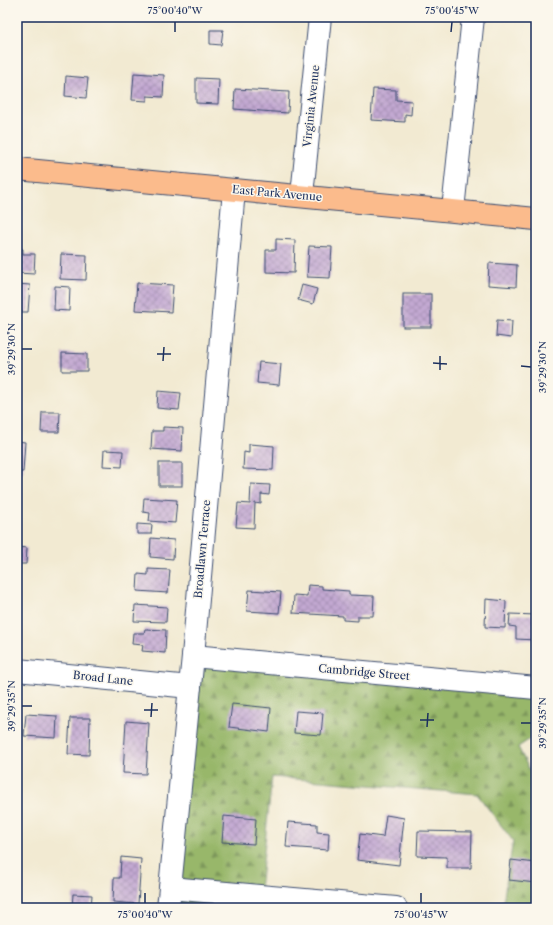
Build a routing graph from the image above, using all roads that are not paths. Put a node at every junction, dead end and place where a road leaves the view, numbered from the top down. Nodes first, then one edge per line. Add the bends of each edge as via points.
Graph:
1 (320, 17) edge
2 (473, 17) edge
3 (17, 169) edge
4 (234, 190) junction
5 (302, 195) junction
6 (453, 210) junction
7 (536, 219) edge
8 (193, 656) junction
9 (17, 670) edge
10 (190, 686) junction
11 (536, 688) edge
12 (169, 898) edge
13 (396, 908) edge

1 - 5 street, Virginia Avenue
2 - 6 street
3 - 4 main road, East Park Avenue
4 - 5 main road, East Park Avenue
4 - 8 street, Broadlawn Terrace
5 - 6 main road, East Park Avenue
6 - 7 main road, East Park Avenue
8 - 10 street, Broadlawn Terrace
8 - 11 street, Cambridge Street
9 - 10 street, Broad Lane
10 - 12 street, Broadlawn Terrace
12 - 13 street

